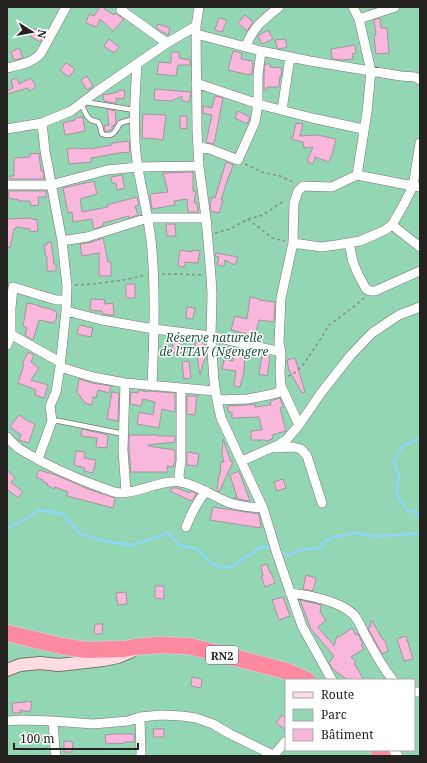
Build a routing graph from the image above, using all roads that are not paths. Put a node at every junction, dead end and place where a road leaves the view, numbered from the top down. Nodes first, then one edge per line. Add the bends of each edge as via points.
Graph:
1 (66, 7) edge
2 (124, 7) edge
3 (199, 7) edge
4 (279, 7) edge
5 (353, 7) edge
6 (395, 7) edge
7 (359, 19) junction
8 (196, 30) junction
9 (167, 43) junction
10 (246, 47) junction
11 (261, 51) junction
12 (290, 57) junction
13 (137, 64) junction
14 (7, 68) edge
15 (371, 71) junction
16 (420, 80) edge
17 (196, 83) junction
18 (82, 103) junction
19 (258, 104) junction
20 (282, 110) junction
21 (134, 115) junction
22 (42, 123) junction
23 (7, 129) edge
24 (363, 129) junction
25 (420, 143) edge
26 (198, 147) junction
27 (138, 166) junction
28 (199, 166) junction
29 (357, 175) junction
30 (7, 185) edge
31 (51, 185) junction
32 (416, 187) edge
33 (148, 218) junction
34 (206, 218) junction
35 (392, 225) junction
36 (62, 241) junction
37 (293, 243) junction
38 (349, 243) junction
39 (420, 247) edge
40 (420, 271) edge
41 (10, 285) edge
42 (66, 300) junction
43 (420, 307) edge
44 (66, 311) junction
45 (154, 329) junction
46 (9, 334) edge
47 (211, 336) junction
48 (7, 346) edge
49 (281, 352) junction
50 (60, 365) junction
51 (281, 382) junction
52 (124, 383) junction
53 (152, 386) junction
54 (181, 389) junction
55 (216, 396) junction
56 (52, 421) junction
57 (299, 425) junction
58 (124, 434) junction
59 (7, 437) edge
60 (273, 448) junction
61 (38, 460) junction
62 (242, 461) junction
63 (180, 482) junction
64 (206, 491) junction
65 (126, 492) junction
66 (322, 504) dead end
67 (263, 508) junction
68 (186, 527) dead end
69 (290, 593) junction
70 (7, 633) edge
71 (135, 647) junction
72 (7, 670) edge
73 (304, 679) edge
74 (331, 679) edge
75 (392, 679) edge
76 (140, 717) junction
77 (7, 721) edge
78 (53, 721) junction
79 (285, 742) edge
80 (56, 756) edge
81 (141, 756) edge
82 (274, 756) edge

1 - 14 street via 38,57
2 - 9 street via 121,10
3 - 8 street
4 - 10 street via 253,31
5 - 7 street
6 - 7 street
7 - 15 street
8 - 9 street
8 - 10 street
8 - 17 street
9 - 13 street
10 - 11 street
11 - 12 street
11 - 19 street
12 - 15 street
12 - 20 street
13 - 18 street
13 - 21 street
15 - 16 street via 415,77
15 - 24 street
17 - 19 street
17 - 26 street
18 - 21 lane
18 - 21 lane via 87,116 98,122 102,134 107,136 116,132 120,123
18 - 22 street via 71,111
19 - 20 street
19 - 26 street via 255,122 238,160
20 - 24 street
21 - 27 street
22 - 23 street
22 - 31 street
24 - 29 street
25 - 32 street
26 - 28 street
27 - 28 street
27 - 31 street via 107,170
27 - 33 street
28 - 34 street
29 - 32 street
29 - 37 street via 332,187 301,188 294,204
30 - 31 street
31 - 36 street
32 - 35 street
33 - 34 street
33 - 36 street
33 - 45 street
34 - 47 street via 212,294
35 - 38 street via 360,241
35 - 39 street
36 - 42 street
37 - 38 street via 321,246
37 - 49 street via 281,298
38 - 40 street via 358,274 366,289 370,291
41 - 42 street via 56,300
41 - 46 street via 12,308
42 - 44 street
43 - 57 street via 399,315 372,333 350,356
44 - 45 street
44 - 50 street
45 - 47 street
45 - 53 street
46 - 48 street
46 - 50 street
47 - 49 street
47 - 55 street
49 - 51 street
50 - 52 street
50 - 56 street via 56,392 50,406
51 - 55 street via 280,390 273,394 248,399
51 - 57 street
52 - 53 street
52 - 58 street
53 - 54 street
54 - 55 street
54 - 63 street
55 - 62 street via 221,418
56 - 58 lane via 59,420
56 - 61 street
57 - 60 street via 283,442
58 - 65 street
59 - 61 street
60 - 62 street
60 - 66 street via 301,449 306,456
61 - 65 street via 114,492
62 - 67 street
63 - 64 street
63 - 65 street
64 - 67 street via 232,504
64 - 68 street via 190,515
67 - 69 street
69 - 74 street via 302,626
69 - 75 street via 328,601 354,615
70 - 71 highway, RN2 via 86,650
71 - 72 street via 118,657 103,660 59,665 20,665
71 - 73 highway, RN2 via 189,646
76 - 78 street via 128,721 93,724
76 - 81 street
76 - 82 street via 161,715 196,718 213,724
77 - 78 street
78 - 80 street
79 - 82 street

